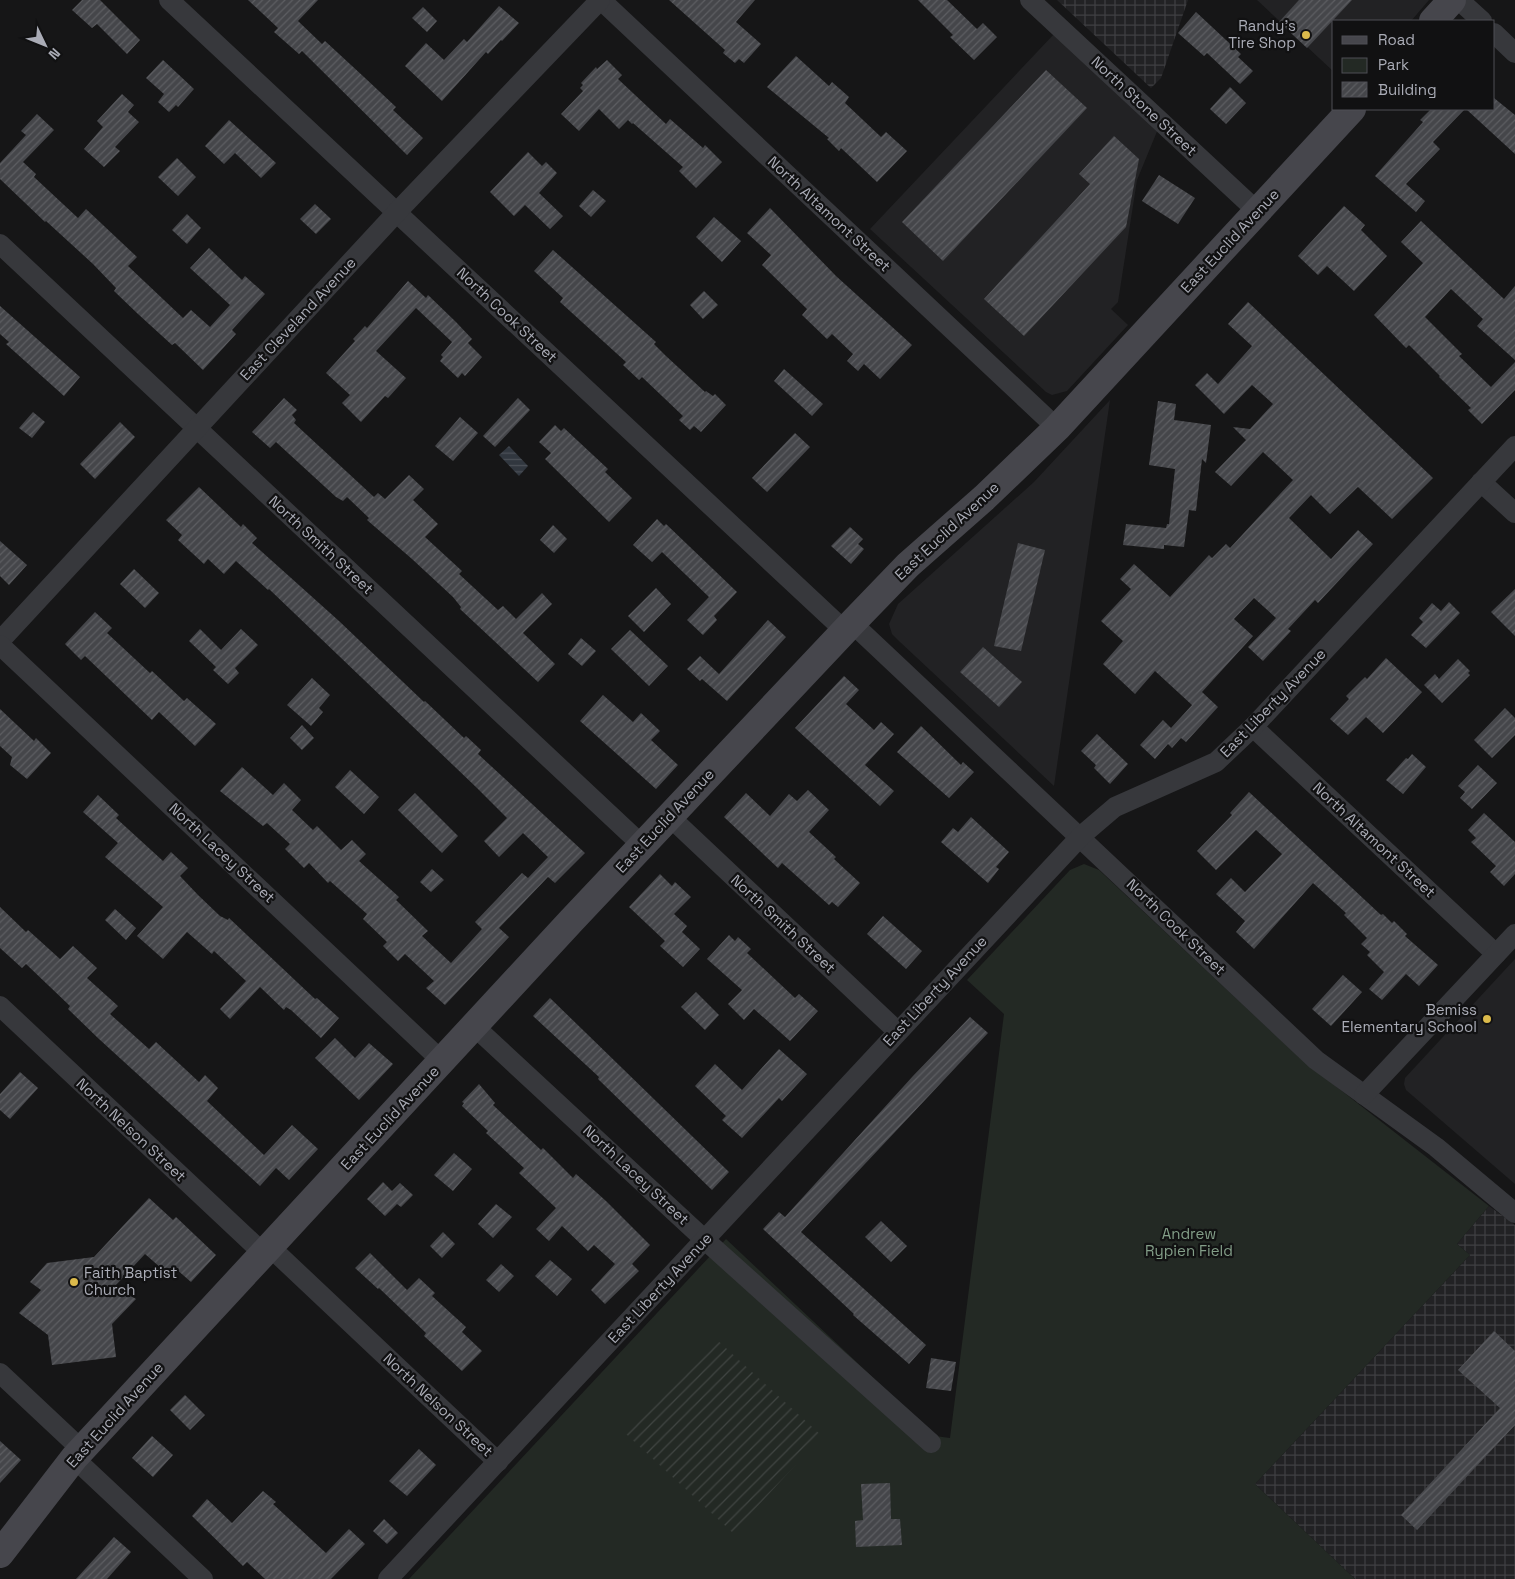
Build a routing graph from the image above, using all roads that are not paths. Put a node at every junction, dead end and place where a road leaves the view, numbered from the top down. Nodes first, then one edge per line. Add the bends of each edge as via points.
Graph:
1 (169, 0) edge
2 (600, 0) edge
3 (1030, 0) edge
4 (1452, 0) edge
5 (1459, 0) edge
6 (1434, 20) edge
7 (1481, 20) edge
8 (1495, 34) edge
9 (1515, 53) edge
10 (1351, 110) edge
11 (397, 212) junction
12 (1258, 212) junction
13 (0, 244) edge
14 (197, 428) junction
15 (1057, 428) junction
16 (1515, 446) edge
17 (1481, 482) junction
18 (1515, 513) edge
19 (848, 627) junction
20 (0, 641) edge
21 (0, 645) edge
22 (1253, 727) junction
23 (669, 816) junction
24 (1081, 836) junction
25 (642, 845) junction
26 (1515, 934) edge
27 (1496, 954) junction
28 (0, 1006) edge
29 (475, 1027) junction
30 (897, 1031) junction
31 (443, 1062) junction
32 (1364, 1095) junction
33 (1515, 1213) edge
34 (705, 1240) junction
35 (266, 1249) junction
36 (0, 1373) edge
37 (931, 1443) dead end
38 (78, 1454) junction
39 (498, 1462) junction
40 (0, 1554) edge
41 (203, 1579) edge
42 (388, 1579) edge

1 - 11 street, North Cook Street
2 - 11 street, East Cleveland Avenue
2 - 15 street, North Altamont Street
3 - 12 street, North Stone Street
4 - 6 main road
5 - 7 street
8 - 9 street
10 - 12 main road, East Euclid Avenue
11 - 14 street, East Cleveland Avenue
11 - 19 street, North Cook Street
12 - 15 main road, East Euclid Avenue
13 - 14 street, North Smith Street
14 - 20 street, East Cleveland Avenue
14 - 25 street, North Smith Street
15 - 19 main road, East Euclid Avenue via 908,565
16 - 17 street, East Liberty Avenue
17 - 18 street
17 - 22 street, East Liberty Avenue
19 - 23 main road, East Euclid Avenue
19 - 24 street, North Cook Street
21 - 31 street, North Lacey Street
22 - 24 street, East Liberty Avenue via 1216,762 1115,807
22 - 27 street, North Altamont Street
23 - 25 main road, East Euclid Avenue
23 - 30 street, North Smith Street
24 - 30 street, East Liberty Avenue
24 - 32 street, North Cook Street via 1316,1060
25 - 29 main road, East Euclid Avenue
26 - 27 street
27 - 32 street
28 - 35 street, North Nelson Street
29 - 31 main road, East Euclid Avenue
29 - 34 street, North Lacey Street
30 - 34 street, East Liberty Avenue
31 - 35 main road, East Euclid Avenue
32 - 33 street, North Cook Street via 1436,1147
34 - 37 street, North Lacey Street
34 - 39 street, East Liberty Avenue
35 - 38 main road, East Euclid Avenue
35 - 39 street, North Nelson Street
36 - 38 street
38 - 40 main road, East Euclid Avenue
38 - 41 street
39 - 42 street, East Liberty Avenue

